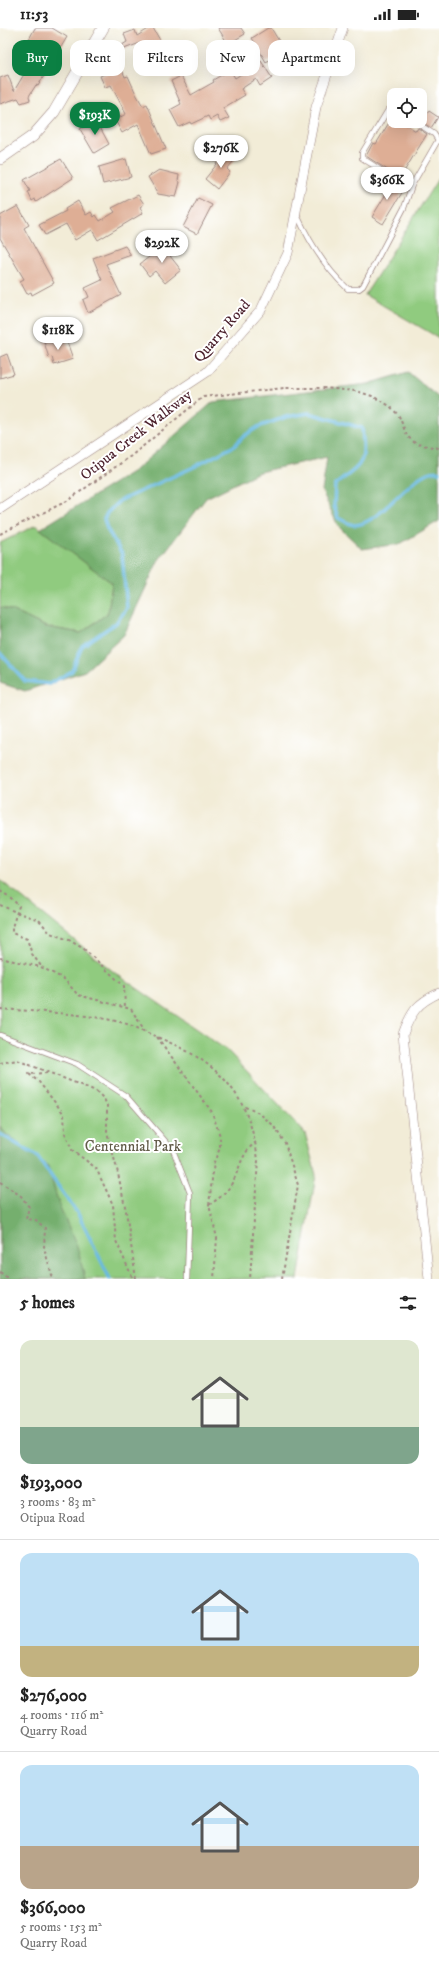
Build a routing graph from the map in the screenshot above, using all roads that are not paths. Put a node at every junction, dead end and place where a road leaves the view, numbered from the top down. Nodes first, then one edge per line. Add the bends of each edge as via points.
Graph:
1 (343, 28) edge
2 (101, 29) edge
3 (387, 112) edge
4 (425, 128) edge
5 (0, 159) edge
6 (410, 189) junction
7 (296, 211) junction
8 (0, 509) edge
9 (439, 993) edge
10 (0, 1035) edge
11 (187, 1279) edge
12 (429, 1279) edge

1 - 7 street, Quarry Road via 316,108
2 - 5 street via 65,96 47,121 33,136
3 - 6 lane via 362,153 362,158
4 - 6 lane via 438,140
6 - 7 lane via 404,208 362,286 354,290 344,285 321,256
7 - 8 street, Quarry Road via 288,253 261,310 207,372
9 - 12 street via 424,1000 410,1014 403,1034
10 - 11 lane via 77,1064 126,1096 173,1150 190,1193

